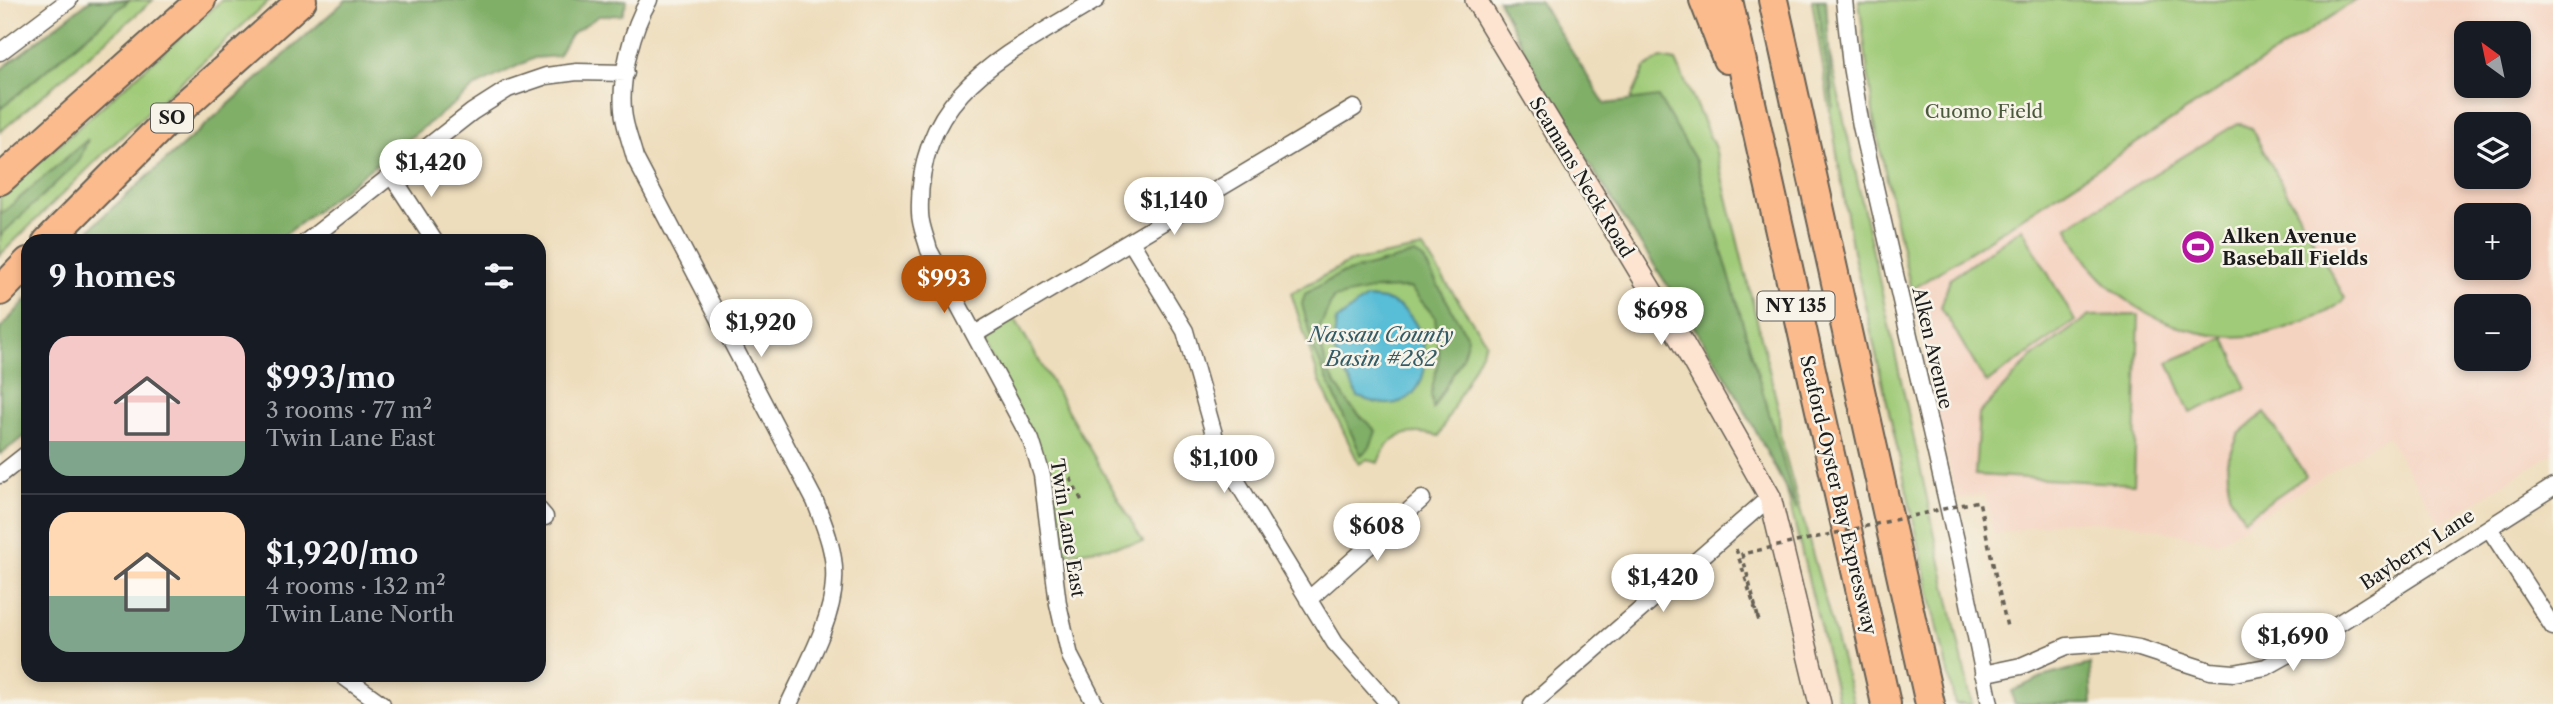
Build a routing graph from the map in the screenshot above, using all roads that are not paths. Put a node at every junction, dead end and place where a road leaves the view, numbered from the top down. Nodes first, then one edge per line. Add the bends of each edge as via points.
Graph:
1 (69, 0) edge
2 (201, 0) edge
3 (302, 0) edge
4 (649, 0) edge
5 (1096, 0) edge
6 (1476, 0) edge
7 (1704, 0) edge
8 (1728, 0) edge
9 (1773, 0) edge
10 (1786, 0) edge
11 (1844, 0) edge
12 (0, 52) edge
13 (626, 74) junction
14 (1354, 108) dead end
15 (1802, 130) junction
16 (1759, 140) junction
17 (391, 176) junction
18 (0, 180) edge
19 (55, 234) edge
20 (316, 234) edge
21 (431, 234) edge
22 (1131, 242) junction
23 (21, 269) edge
24 (0, 291) edge
25 (975, 334) junction
26 (21, 458) edge
27 (0, 475) edge
28 (2553, 487) edge
29 (1770, 497) junction
30 (1422, 499) dead end
31 (2489, 527) junction
32 (1308, 600) junction
33 (2553, 627) edge
34 (1983, 674) junction
35 (350, 682) edge
36 (373, 702) edge
37 (789, 704) edge
38 (1096, 704) edge
39 (1389, 704) edge
40 (1532, 704) edge
41 (1820, 704) edge
42 (1886, 704) edge
43 (1930, 704) edge
44 (1990, 704) edge

1 - 12 street
2 - 18 highway
3 - 19 highway, SO via 170,120
4 - 13 street via 631,44
5 - 25 street, Twin Lane East via 987,67 944,113 931,141 922,173 920,216 929,250
6 - 29 main road, Seamans Neck Road
7 - 16 highway
8 - 16 highway, Seaford-Oyster Bay Expressway / NY 135
9 - 15 highway, NY 135
10 - 15 highway
11 - 34 street, Alken Avenue via 1861,126
13 - 17 street via 577,72 508,89
13 - 37 street via 623,110 635,158 815,501 829,537 835,581 824,627
14 - 22 street
15 - 43 highway, NY 135
16 - 42 highway, Seaford-Oyster Bay Expressway / NY 135
17 - 20 street
17 - 21 street
22 - 25 street
22 - 32 street via 1185,331 1219,452
23 - 24 highway
25 - 38 street, Twin Lane East via 1031,440 1042,475 1058,604 1070,656
26 - 27 street
28 - 31 street, Bayberry Lane
29 - 40 street
29 - 41 main road, Seamans Neck Road
30 - 32 street
31 - 33 street
31 - 34 street, Bayberry Lane via 2266,667 2234,673 2210,671 2109,643 2067,646 2021,666
32 - 39 street via 1335,643
34 - 44 street, Alken Avenue
35 - 36 street

